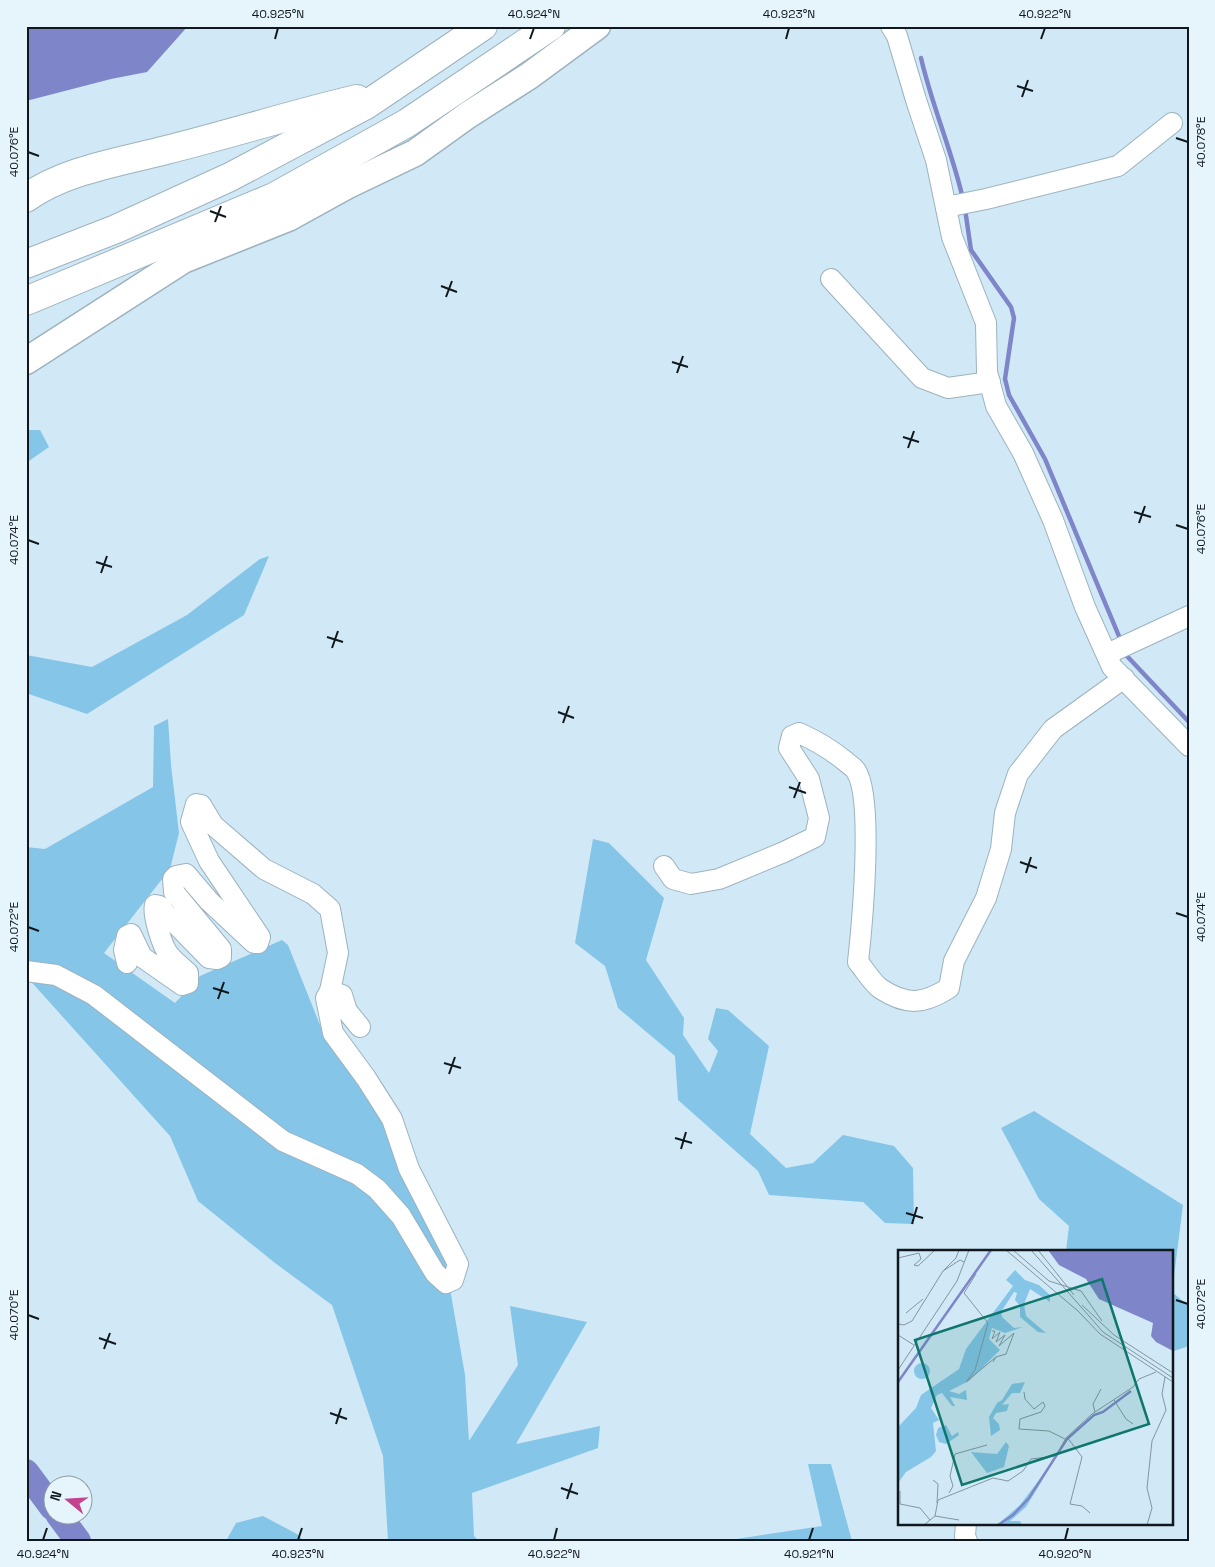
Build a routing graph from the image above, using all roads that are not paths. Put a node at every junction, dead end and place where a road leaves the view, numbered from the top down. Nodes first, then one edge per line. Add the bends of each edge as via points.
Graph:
1 (483, 26) edge
2 (551, 26) edge
3 (597, 26) edge
4 (891, 26) edge
5 (388, 91) junction
6 (1172, 123) dead end
7 (26, 198) edge
8 (946, 207) junction
9 (26, 264) edge
10 (831, 279) dead end
11 (26, 301) edge
12 (26, 361) edge
13 (990, 382) junction
14 (1189, 616) edge
15 (1107, 654) junction
16 (1124, 678) junction
17 (1189, 746) edge
18 (664, 866) dead end
19 (127, 963) dead end
20 (26, 971) edge
21 (330, 991) junction
22 (360, 1027) dead end
23 (966, 1524) edge
24 (967, 1541) edge

1 - 5 highway
2 - 11 highway via 407,123 274,198
3 - 12 main road via 415,153 288,218 183,260
4 - 8 street via 897,36 936,160
5 - 7 highway via 97,166 38,189
5 - 9 highway via 366,106 230,177 116,229
6 - 8 street via 1118,166
8 - 13 street via 952,237 986,323
10 - 13 street via 922,378 948,388
13 - 15 street via 996,406 1023,453 1053,520 1085,607
14 - 15 street
15 - 16 street via 1112,666
16 - 17 street
16 - 18 street via 1053,730 1018,774 1005,812 1001,849 986,898 954,961 949,988 935,997 911,1002 897,996 880,988 858,962 864,885 862,787 856,770 824,744 799,733 792,736 789,748 809,779 819,818 815,837 719,879 691,884 673,879
19 - 21 street via 124,950 127,936 131,934 142,957 182,986 188,983 188,973 167,952 156,920 155,905 160,906 209,958 221,957 221,949 174,892 173,879 186,874 222,913 254,943 258,942 260,937 209,861 191,822 196,804 201,805 213,825 264,869 313,894 330,909 338,953
20 - 21 street via 56,976 94,995 283,1141 357,1174 378,1189 401,1216 435,1273 446,1283 453,1280 458,1264 409,1169 392,1119 333,1033 326,998
21 - 22 street via 342,995 347,1011
23 - 24 street

